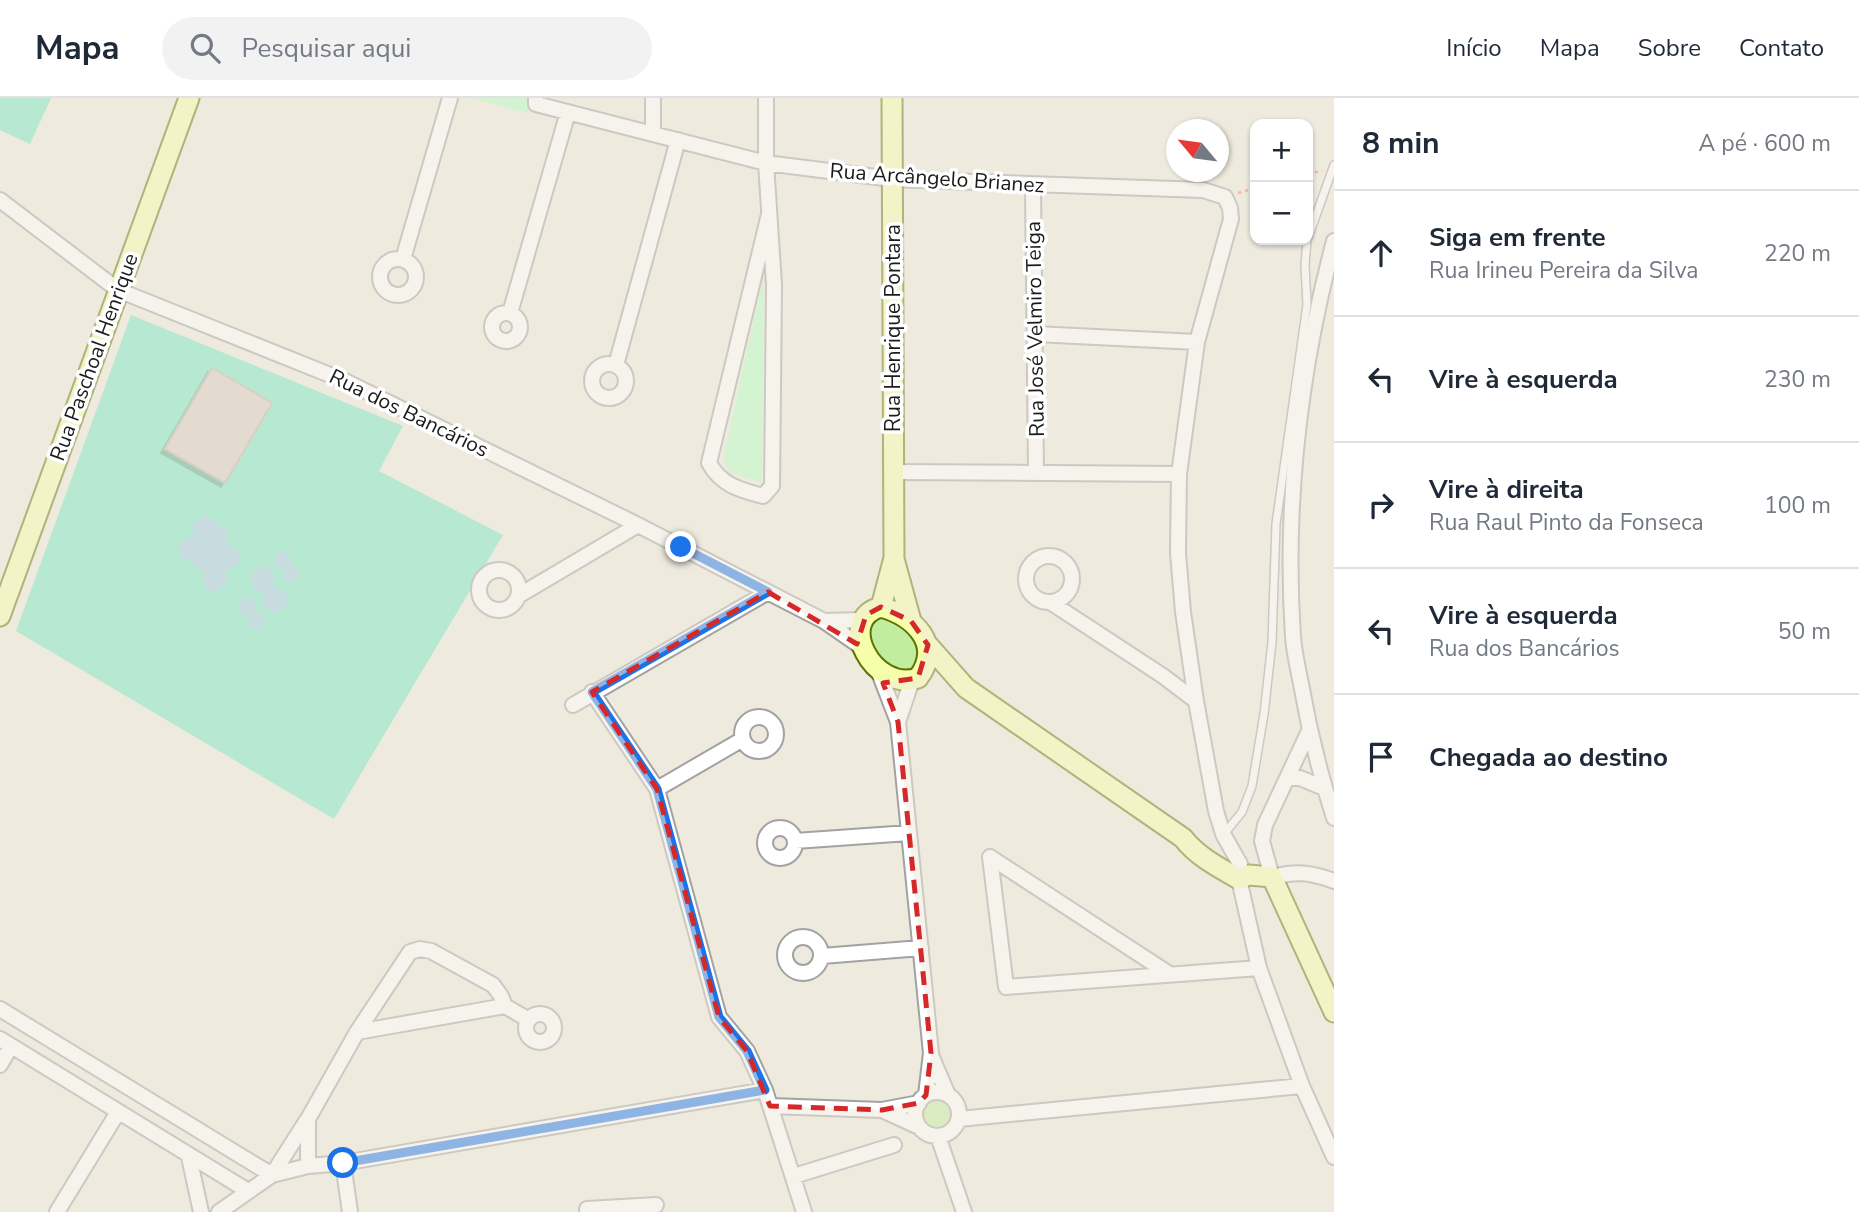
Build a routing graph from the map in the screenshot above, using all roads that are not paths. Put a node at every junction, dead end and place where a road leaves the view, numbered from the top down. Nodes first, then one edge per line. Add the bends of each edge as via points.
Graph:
1 (189, 98) edge
2 (450, 98) edge
3 (536, 98) edge
4 (653, 98) edge
5 (766, 98) edge
6 (892, 98) edge
7 (568, 112) junction
8 (653, 134) junction
9 (678, 140) junction
10 (766, 163) junction
11 (1334, 165) edge
12 (892, 179) junction
13 (1032, 186) junction
14 (0, 200) edge
15 (769, 214) junction
16 (1313, 225) edge
17 (1334, 241) edge
18 (1308, 245) edge
19 (403, 259) dead end
20 (118, 290) junction
21 (510, 313) dead end
22 (1035, 334) junction
23 (1196, 342) junction
24 (615, 365) dead end
25 (895, 472) junction
26 (1036, 473) junction
27 (1179, 474) junction
28 (638, 525) junction
29 (894, 558) junction
30 (768, 592) junction
31 (518, 596) dead end
32 (1050, 602) dead end
33 (881, 607) junction
34 (1, 608) edge
35 (863, 620) junction
36 (824, 621) junction
37 (911, 621) junction
38 (928, 645) junction
39 (863, 648) junction
40 (878, 670) junction
41 (915, 679) junction
42 (967, 688) junction
43 (592, 692) junction
44 (1196, 701) junction
45 (573, 705) dead end
46 (898, 722) junction
47 (1309, 730) junction
48 (743, 739) dead end
49 (1288, 778) junction
50 (1324, 788) junction
51 (657, 789) junction
52 (1334, 818) edge
53 (909, 833) junction
54 (1223, 834) junction
55 (795, 841) dead end
56 (1243, 873) junction
57 (1272, 877) junction
58 (1334, 881) edge
59 (921, 948) junction
60 (821, 956) dead end
61 (1259, 968) junction
62 (1168, 973) junction
63 (505, 1006) junction
64 (0, 1009) edge
65 (1334, 1012) edge
66 (529, 1020) dead end
67 (357, 1032) junction
68 (6, 1042) edge
69 (931, 1053) junction
70 (0, 1065) edge
71 (1302, 1086) junction
72 (765, 1090) junction
73 (948, 1095) junction
74 (922, 1099) junction
75 (770, 1106) junction
76 (882, 1110) junction
77 (118, 1112) junction
78 (308, 1119) junction
79 (959, 1119) junction
80 (919, 1127) junction
81 (937, 1136) junction
82 (894, 1145) dead end
83 (189, 1157) junction
84 (1334, 1157) edge
85 (343, 1163) junction
86 (308, 1166) junction
87 (272, 1175) junction
88 (794, 1176) junction
89 (248, 1191) junction
90 (586, 1211) edge
91 (57, 1212) edge
92 (201, 1212) edge
93 (219, 1212) edge
94 (350, 1212) edge
95 (647, 1212) edge
96 (804, 1212) edge
97 (964, 1212) edge

1 - 20 street, Rua Paschoal Henrique
2 - 19 street
3 - 7 street, Rua Arcângelo Brianez via 536,104
4 - 8 street
5 - 10 street
6 - 12 street, Rua Henrique Pontara
7 - 8 street, Rua Arcângelo Brianez
7 - 21 street
8 - 9 street, Rua Arcângelo Brianez
9 - 10 street, Rua Arcângelo Brianez
9 - 24 street
10 - 12 street, Rua Arcângelo Brianez
10 - 15 street
11 - 16 lane
12 - 13 street, Rua Arcângelo Brianez
12 - 25 street, Rua Henrique Pontara
13 - 22 street, Rua José Velmiro Teiga
13 - 23 street, Rua Arcângelo Brianez via 1203,190 1225,197 1230,219
14 - 20 street, Rua dos Bancários
15 - 15 street via 709,463 717,477 763,496 772,486 773,453 774,285
17 - 47 street via 1306,361 1293,466 1293,639
18 - 54 lane via 1307,305 1276,524 1264,715 1252,786 1242,812
20 - 28 street, Rua dos Bancários via 345,381
20 - 34 street, Rua Paschoal Henrique
22 - 23 street
22 - 26 street, Rua José Velmiro Teiga
23 - 27 street
25 - 26 street
25 - 29 street, Rua Henrique Pontara
26 - 27 street
27 - 44 street via 1178,553
28 - 30 street, Rua dos Bancários
28 - 31 street
29 - 33 street, Rua Henrique Pontara
29 - 37 street, Rua Henrique Pontara
30 - 36 street, Rua dos Bancários
30 - 43 street
32 - 44 street
33 - 35 street
33 - 37 street
35 - 36 street, Rua dos Bancários
35 - 39 street
36 - 39 street, Rua dos Bancários
37 - 38 street
38 - 41 street via 924,670
38 - 42 street
39 - 40 street
40 - 41 street via 895,679
40 - 46 street
41 - 42 street
41 - 46 street
42 - 56 street via 1183,838 1192,851
43 - 45 street
43 - 51 street
44 - 54 street
46 - 53 street
47 - 49 street
47 - 50 street
48 - 51 street
49 - 50 street
49 - 57 street via 1265,824 1262,841
50 - 52 street
51 - 72 street via 719,1017 747,1051
53 - 55 street
53 - 59 street
54 - 56 street
56 - 57 street
56 - 61 street
57 - 58 street via 1293,872
57 - 65 street
59 - 60 street
59 - 69 street
61 - 62 street
61 - 71 street
62 - 62 street via 1006,987 990,857 1001,864
63 - 66 street
63 - 67 street
63 - 67 street via 493,985 420,949 402,962
64 - 87 street
67 - 78 street
68 - 70 street
68 - 77 street
69 - 73 street
69 - 74 street
71 - 79 street
71 - 84 street
72 - 75 street
72 - 85 street
73 - 74 street
73 - 79 street via 957,1105
74 - 76 street
74 - 80 street via 915,1115
75 - 76 street
75 - 88 street
76 - 80 street
77 - 83 street
77 - 91 street
78 - 86 street
78 - 87 street
79 - 81 street via 951,1131
80 - 81 street
81 - 97 street
82 - 88 street
83 - 89 street
83 - 92 street
85 - 86 street
85 - 94 street
86 - 87 street
87 - 89 street
88 - 96 street
89 - 93 street
90 - 95 street via 656,1205

